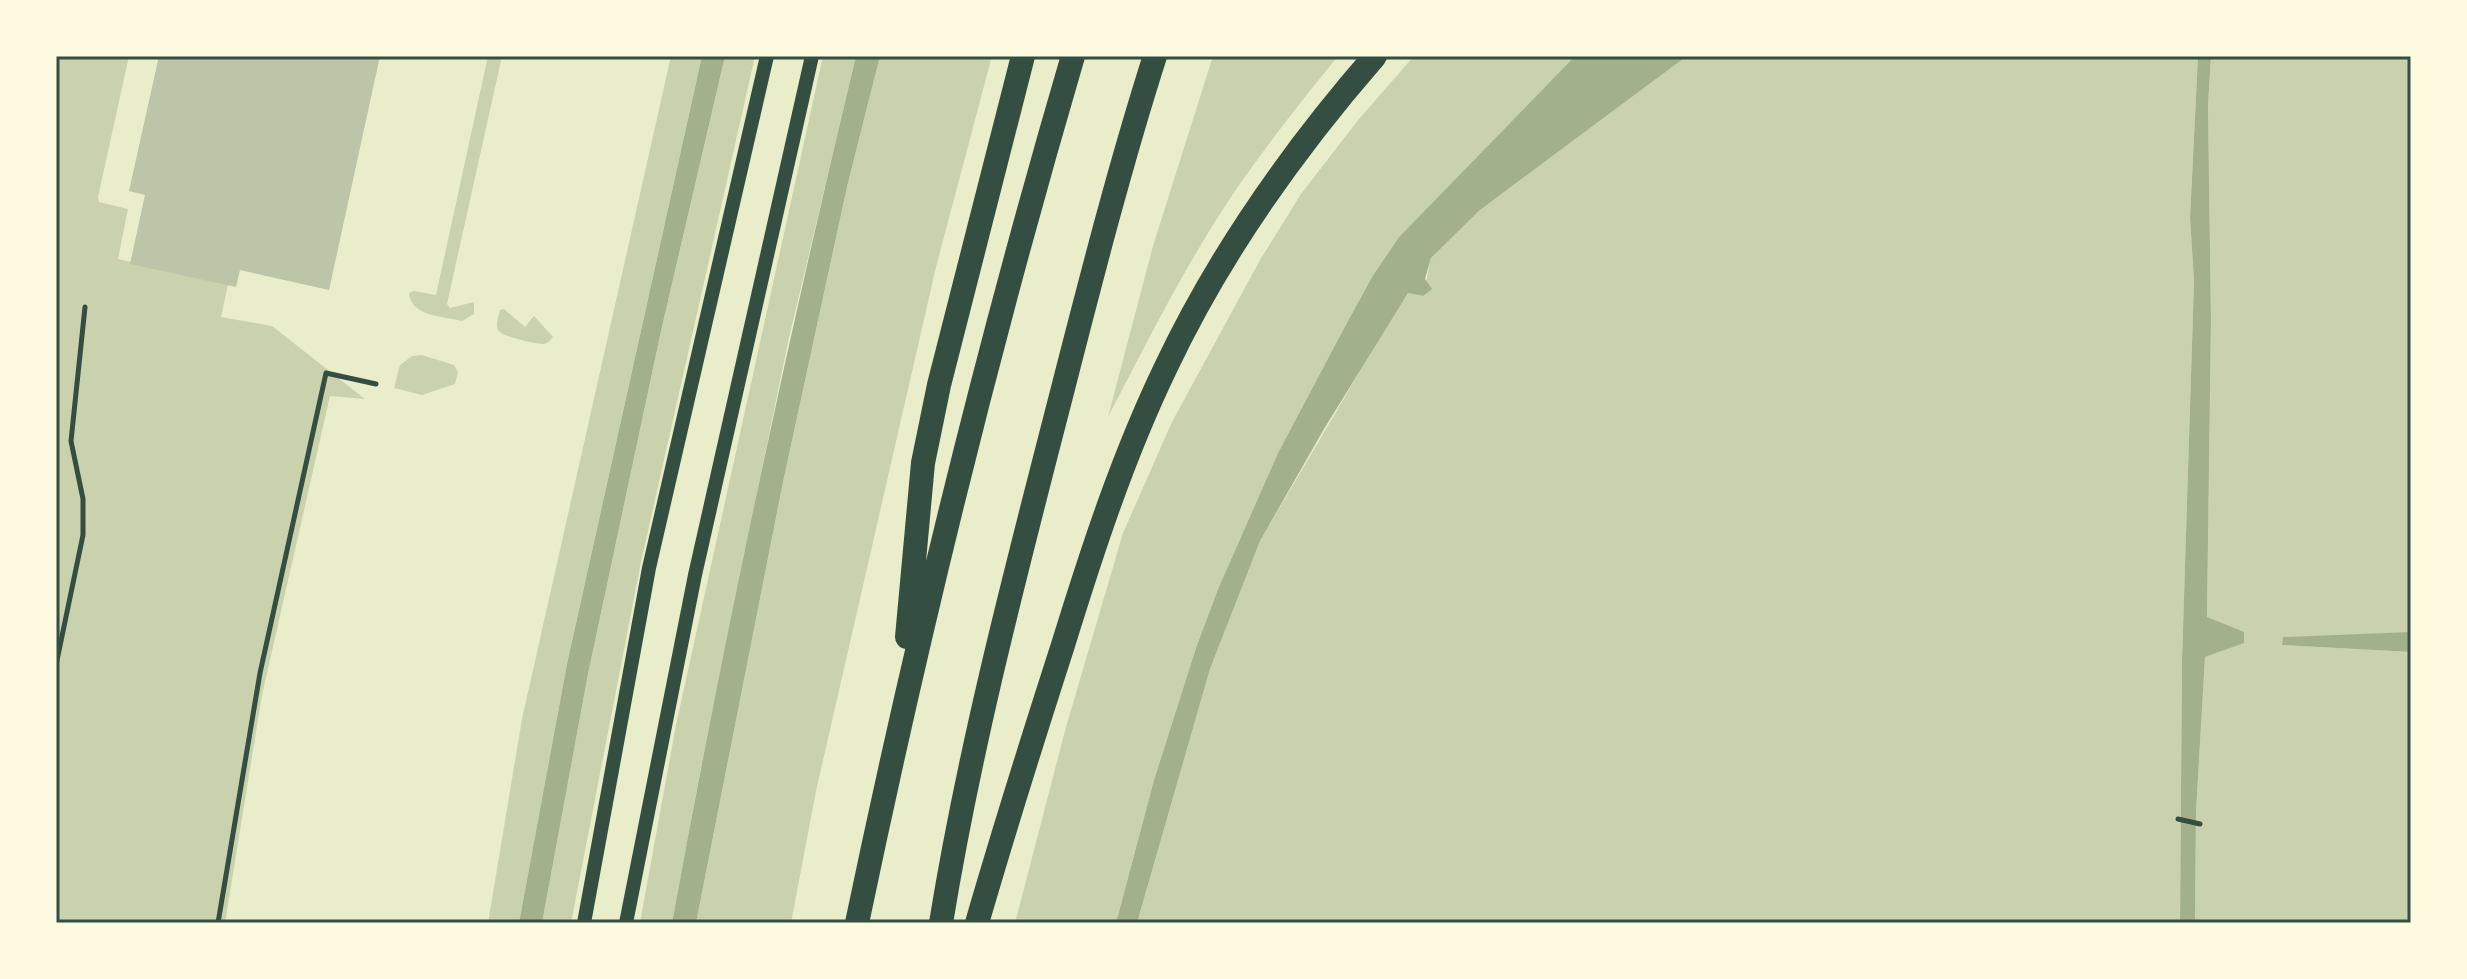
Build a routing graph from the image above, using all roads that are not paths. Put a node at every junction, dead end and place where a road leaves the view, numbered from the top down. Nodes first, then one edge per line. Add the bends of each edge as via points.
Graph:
1 (767, 56) edge
2 (812, 56) edge
3 (1023, 56) edge
4 (1073, 56) edge
5 (1155, 56) edge
6 (1375, 56) edge
7 (900, 719) junction
8 (584, 923) edge
9 (626, 923) edge
10 (857, 923) edge
11 (941, 923) edge
12 (977, 923) edge

1 - 8 street via 649,568
2 - 9 street via 695,575
3 - 7 highway via 923,463
4 - 7 highway via 999,318
5 - 11 highway via 1010,593
6 - 12 highway via 1288,165 1215,276 1166,366 1087,569
7 - 10 highway

